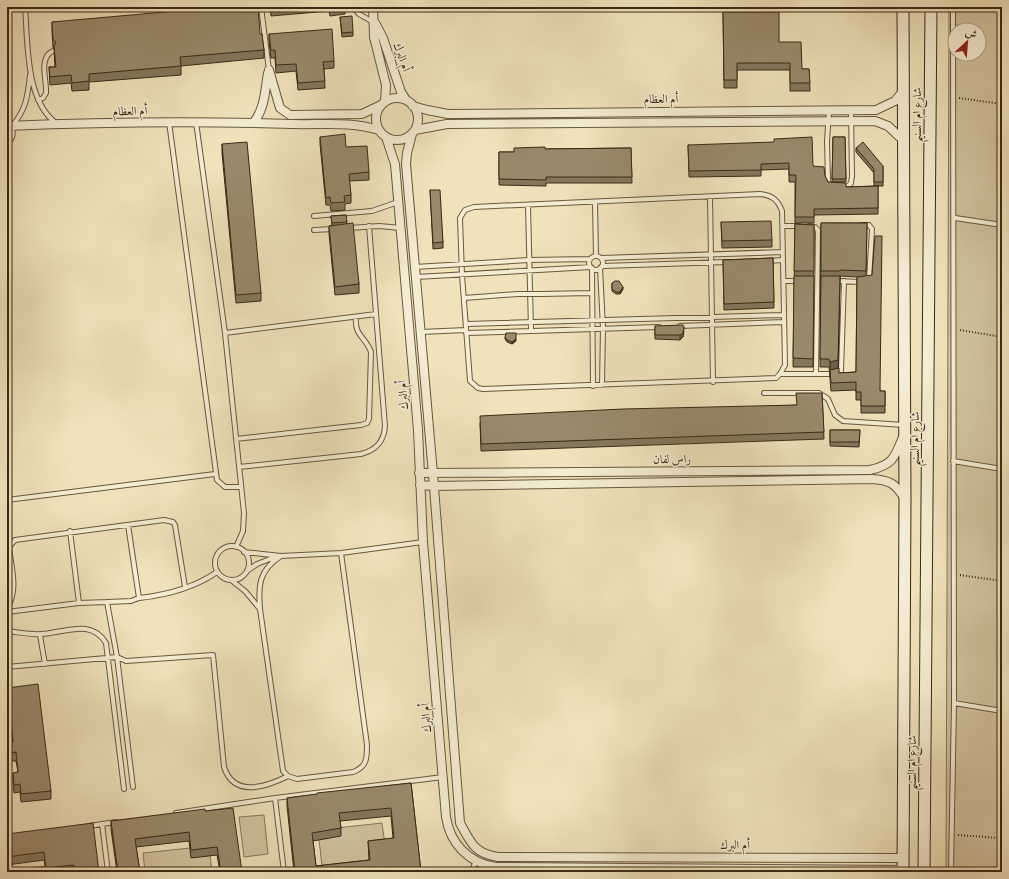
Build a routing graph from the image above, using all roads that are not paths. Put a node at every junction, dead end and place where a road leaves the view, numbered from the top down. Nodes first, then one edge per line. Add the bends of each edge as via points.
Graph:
1 (25, 7) edge
2 (261, 7) edge
3 (353, 7) edge
4 (373, 7) edge
5 (903, 7) edge
6 (931, 7) edge
7 (953, 7) edge
8 (375, 23) junction
9 (53, 51) edge
10 (268, 70) junction
11 (31, 72) junction
12 (903, 91) junction
13 (38, 100) junction
14 (406, 100) junction
15 (383, 103) junction
16 (414, 106) junction
17 (829, 110) junction
18 (851, 110) junction
19 (597, 111) junction
20 (196, 121) junction
21 (828, 121) junction
22 (851, 121) junction
23 (169, 122) junction
24 (254, 122) junction
25 (597, 124) junction
26 (58, 125) junction
27 (9, 126) edge
28 (380, 130) junction
29 (414, 132) junction
30 (386, 137) junction
31 (904, 141) junction
32 (7, 143) edge
33 (710, 197) junction
34 (398, 202) junction
35 (595, 202) junction
36 (528, 205) junction
37 (314, 216) dead end
38 (955, 218) junction
39 (859, 225) edge
40 (1002, 225) edge
41 (369, 226) junction
42 (783, 226) junction
43 (338, 228) edge
44 (346, 228) edge
45 (401, 228) junction
46 (314, 230) dead end
47 (783, 252) junction
48 (711, 254) junction
49 (596, 256) junction
50 (601, 258) junction
51 (529, 260) junction
52 (590, 260) junction
53 (783, 260) junction
54 (762, 261) edge
55 (711, 262) junction
56 (733, 262) edge
57 (462, 263) junction
58 (415, 267) junction
59 (601, 267) junction
60 (592, 268) junction
61 (530, 271) junction
62 (462, 275) junction
63 (416, 277) junction
64 (784, 280) junction
65 (803, 281) edge
66 (810, 281) edge
67 (816, 281) junction
68 (823, 281) edge
69 (830, 281) edge
70 (844, 281) junction
71 (592, 293) junction
72 (464, 298) junction
73 (376, 314) junction
74 (784, 315) junction
75 (356, 317) junction
76 (711, 318) junction
77 (603, 319) junction
78 (593, 320) junction
79 (531, 322) junction
80 (784, 322) junction
81 (466, 324) junction
82 (712, 325) junction
83 (665, 326) edge
84 (673, 326) edge
85 (593, 328) junction
86 (603, 328) junction
87 (531, 330) junction
88 (466, 331) junction
89 (421, 332) junction
90 (225, 333) junction
91 (816, 373) junction
92 (780, 374) junction
93 (714, 382) junction
94 (602, 385) junction
95 (593, 386) junction
96 (764, 393) dead end
97 (904, 428) junction
98 (429, 429) junction
99 (418, 430) junction
100 (236, 439) junction
101 (953, 461) junction
102 (239, 467) junction
103 (1002, 469) edge
104 (419, 473) junction
105 (216, 474) junction
106 (433, 474) junction
107 (420, 485) junction
108 (432, 486) junction
109 (241, 487) junction
110 (7, 500) edge
111 (905, 500) junction
112 (128, 525) junction
113 (70, 531) junction
114 (423, 542) junction
115 (236, 547) junction
116 (244, 552) junction
117 (341, 554) junction
118 (282, 556) junction
119 (247, 571) junction
120 (218, 572) junction
121 (231, 580) junction
122 (185, 587) junction
123 (139, 598) junction
124 (107, 602) junction
125 (79, 603) junction
126 (7, 608) edge
127 (260, 609) junction
128 (7, 612) edge
129 (7, 631) edge
130 (40, 635) junction
131 (117, 657) junction
132 (108, 658) junction
133 (45, 664) junction
134 (7, 667) edge
135 (954, 703) junction
136 (1002, 711) edge
137 (288, 776) junction
138 (443, 777) junction
139 (133, 787) dead end
140 (124, 789) dead end
141 (275, 798) junction
142 (173, 814) edge
143 (118, 822) edge
144 (102, 824) junction
145 (86, 826) edge
146 (903, 858) junction
147 (476, 861) junction
148 (820, 871) edge
149 (903, 871) edge
150 (108, 872) edge
151 (284, 872) edge
152 (471, 872) edge
153 (924, 872) edge
154 (951, 872) edge

1 - 11 lane
2 - 10 lane
3 - 8 lane via 359,14
4 - 8 street, أم البرك
5 - 12 main road, شارع ام السنيم
6 - 153 main road, شارع ام السنيم
7 - 38 lane
8 - 14 street, أم البرك
8 - 15 street, أم البرك via 374,37 386,86
9 - 13 lane via 45,60 46,93
10 - 15 street via 280,108 290,115 362,114
10 - 24 street via 263,105
11 - 13 lane
11 - 27 lane via 23,111
12 - 18 street, أم العظام via 895,101 876,110
12 - 31 main road, شارع ام السنيم
13 - 26 lane via 46,114
14 - 15 street via 393,98
14 - 16 street
15 - 28 street via 376,114
16 - 19 street, أم العظام via 448,114
16 - 29 street via 418,117
17 - 18 street, أم العظام
17 - 19 street, أم العظام
17 - 21 lane
18 - 22 lane
19 - 25 street
20 - 23 street, أم العظام
20 - 24 street, أم العظام
20 - 90 lane
21 - 22 street, أم العظام
21 - 22 lane via 828,182 830,186 836,187 848,186 851,183
21 - 25 street, أم العظام
22 - 31 street, أم العظام via 883,123
23 - 26 street, أم العظام
23 - 105 lane
24 - 28 street, أم العظام via 335,123
25 - 29 street, أم العظام via 447,124
26 - 27 street, أم العظام
27 - 32 lane via 13,135
28 - 30 street
29 - 30 street via 404,139
29 - 58 street, أم البرك via 406,164
30 - 34 street, أم البرك via 395,164
31 - 97 main road, شارع ام السنيم
33 - 35 lane
33 - 42 lane via 768,195 780,204
33 - 48 lane
34 - 37 lane via 372,211
34 - 45 street, أم البرك
35 - 36 lane
35 - 49 lane
36 - 51 lane
36 - 57 lane via 474,207 465,210 460,218
38 - 40 lane
38 - 101 lane
39 - 70 lane via 869,225 872,229 870,279 867,282
41 - 44 lane
41 - 45 lane
41 - 73 lane
42 - 47 lane
42 - 67 lane via 817,228
43 - 46 lane
45 - 99 street, أم البرك
47 - 48 lane
47 - 53 lane
48 - 50 lane
48 - 55 lane
49 - 50 lane
49 - 52 lane
50 - 59 lane
51 - 52 lane
51 - 57 lane
51 - 61 lane
52 - 60 lane
53 - 54 lane
53 - 64 lane
55 - 56 lane
55 - 59 lane
55 - 76 lane
57 - 58 lane
57 - 62 lane
58 - 63 street, أم البرك
59 - 60 lane via 596,270
59 - 77 lane
60 - 61 lane
60 - 71 lane
61 - 62 lane
61 - 79 lane
62 - 63 lane
62 - 72 lane
63 - 89 street, أم البرك
64 - 65 lane
64 - 74 lane
66 - 67 lane
67 - 68 lane
67 - 91 lane
69 - 70 lane
70 - 91 lane via 842,368 835,374
71 - 72 lane, bridge
71 - 78 lane
72 - 81 lane
73 - 75 lane
73 - 102 lane via 385,426 381,442 361,454
74 - 76 lane
74 - 80 lane
75 - 90 lane
75 - 100 lane via 356,330 371,352 367,422 361,425
76 - 77 lane
76 - 82 lane
77 - 78 lane
77 - 86 lane
78 - 79 lane
78 - 85 lane
79 - 81 lane
79 - 87 lane
80 - 82 lane
80 - 92 lane via 785,365
81 - 88 lane
82 - 84 lane
82 - 93 lane
83 - 86 lane
85 - 86 lane
85 - 87 lane
85 - 95 lane
86 - 94 lane
87 - 88 lane
88 - 89 lane
88 - 95 lane via 468,376 478,388
89 - 98 street, أم البرك
90 - 100 lane
91 - 92 lane
92 - 93 lane via 770,379
93 - 94 lane
94 - 95 lane
96 - 97 lane via 819,393 828,399 835,415 844,421
97 - 106 street, راس لفان via 891,461 882,468 870,470
97 - 111 main road, شارع ام السنيم
98 - 99 street via 424,432
98 - 106 street, أم البرك
99 - 104 street, أم البرك
100 - 102 lane
101 - 103 lane
101 - 135 lane
102 - 109 lane
104 - 106 street, راس لفان
104 - 107 street, أم البرك
105 - 109 lane via 216,480 222,486
105 - 110 lane
106 - 108 street, أم البرك
107 - 108 street, راس لفان
107 - 114 street, أم البرك
108 - 111 street, راس لفان via 871,479 894,484
108 - 146 street, أم البرك via 460,823 473,846 488,855 498,857
109 - 115 lane via 243,531
111 - 146 main road, شارع ام السنيم
112 - 113 lane
112 - 122 lane via 164,520 173,522
112 - 123 lane
113 - 125 lane
113 - 126 lane via 25,537 12,542 8,547 14,590 12,601
114 - 117 lane
114 - 138 street, أم البرك
115 - 116 lane
115 - 120 lane via 227,547 217,555 215,563
116 - 118 lane
116 - 119 lane via 248,561
117 - 118 lane
117 - 137 lane via 367,757 360,770 353,772 297,779
118 - 119 lane via 257,564
118 - 127 lane via 266,567 259,592
119 - 121 lane via 239,579
120 - 121 lane via 221,577
120 - 122 lane via 203,582
121 - 127 lane via 245,591
122 - 123 lane via 167,594
123 - 124 lane
124 - 125 lane
124 - 131 lane
125 - 128 lane
127 - 137 lane via 282,765
129 - 130 lane
130 - 132 lane via 80,629 98,632 106,643
130 - 133 lane
131 - 132 lane
131 - 137 lane via 126,661 212,654 227,777 234,783 248,787 271,784
131 - 139 lane
132 - 133 lane
132 - 140 lane
133 - 134 lane
135 - 136 lane
135 - 154 lane
138 - 141 lane
138 - 147 street, أم البرك via 448,830 461,851
141 - 142 lane
141 - 151 lane
143 - 144 lane
144 - 145 lane
144 - 150 lane
146 - 149 main road, شارع ام السنيم
147 - 148 street, أم البرك via 490,866 506,867
147 - 152 lane
148 - 149 street, أم البرك

